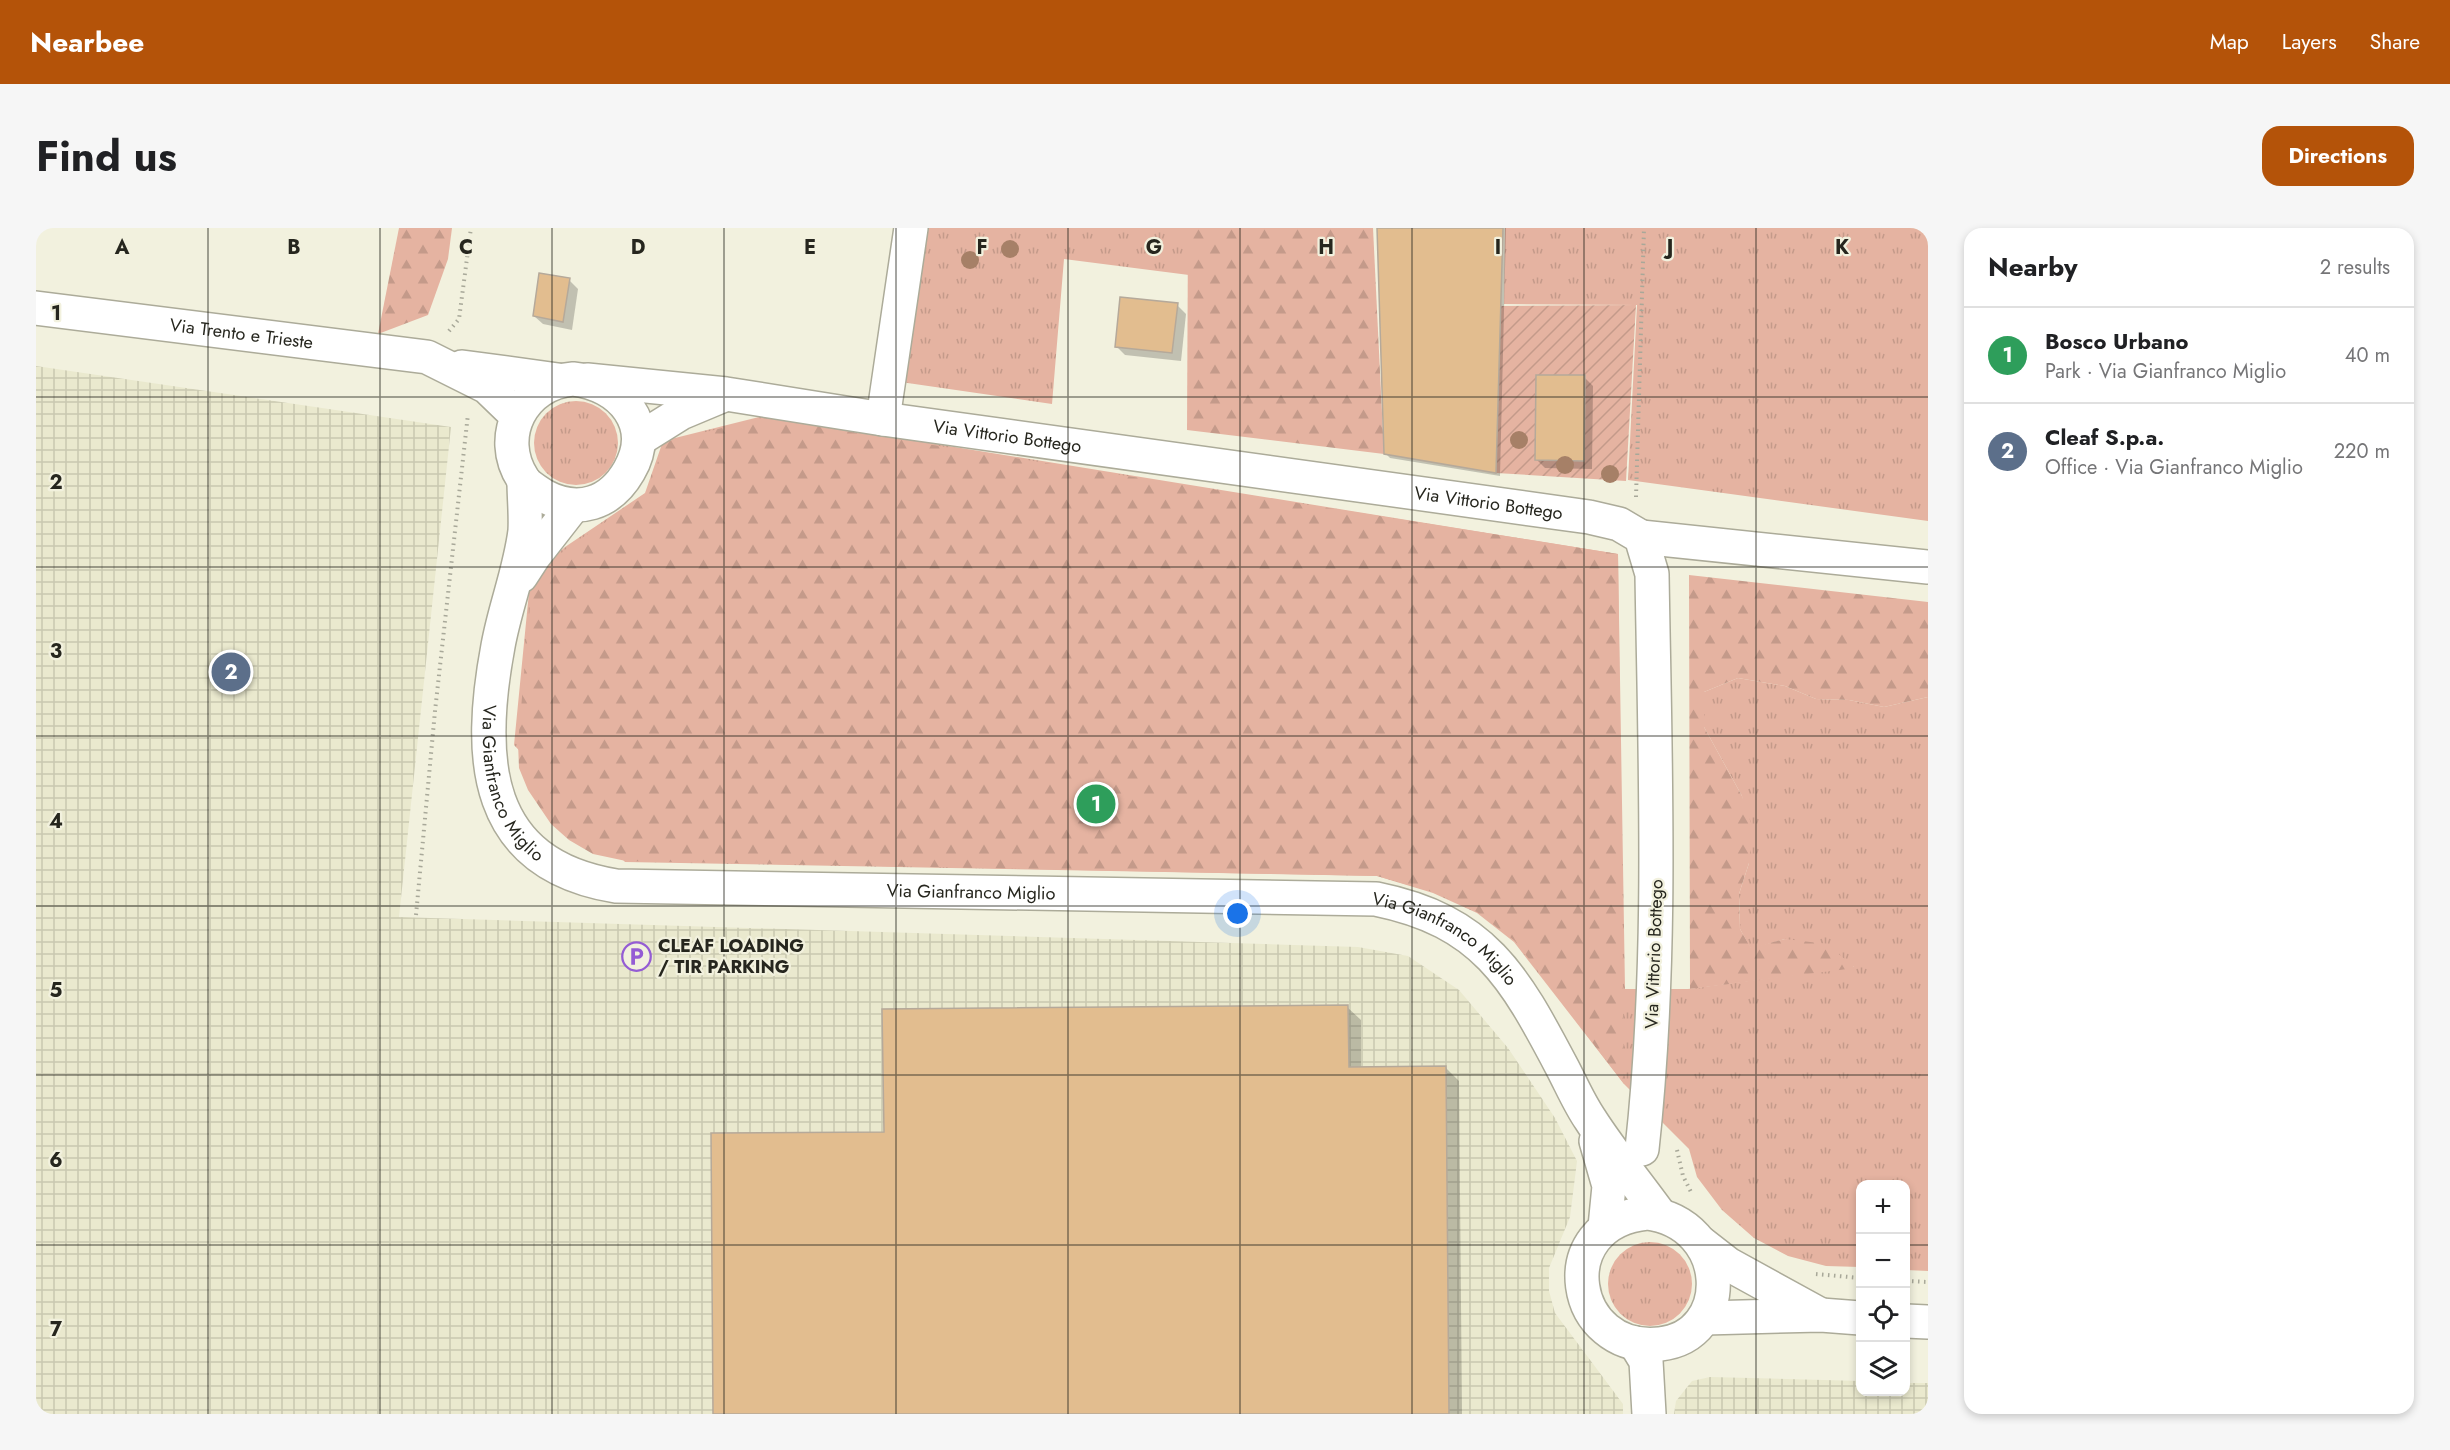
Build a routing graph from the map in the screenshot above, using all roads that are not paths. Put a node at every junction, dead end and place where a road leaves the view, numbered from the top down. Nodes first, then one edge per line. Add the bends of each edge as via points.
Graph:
1 (911, 228) edge
2 (36, 308) edge
3 (436, 361) junction
4 (572, 380) junction
5 (726, 394) junction
6 (518, 416) junction
7 (883, 419) junction
8 (641, 438) junction
9 (524, 481) junction
10 (573, 506) junction
11 (1655, 539) junction
12 (1928, 567) edge
13 (514, 588) junction
14 (1589, 1119) junction
15 (1642, 1149) dead end
16 (1660, 1215) junction
17 (1605, 1227) junction
18 (1701, 1243) junction
19 (1821, 1315) junction
20 (1856, 1317) edge
21 (1705, 1318) junction
22 (1910, 1321) edge
23 (1928, 1322) edge
24 (1635, 1343) junction
25 (1649, 1414) edge

1 - 7 street
2 - 3 street, Via Trento e Trieste
3 - 4 street, Via Trento e Trieste
3 - 6 street, Via Trento e Trieste via 487,387
4 - 5 street, Via Vittorio Bottego
4 - 6 street via 533,393
4 - 8 street via 617,394 632,413
5 - 7 street, Via Vittorio Bottego
5 - 8 street via 681,413
6 - 9 street via 512,444 515,463
7 - 11 street, Via Vittorio Bottego via 1589,517
8 - 10 street via 637,455 620,486 607,496
9 - 10 street via 556,502
9 - 13 street, Via Gianfranco Miglio via 525,530
10 - 13 street, Via Gianfranco Miglio via 534,555
11 - 12 street
11 - 15 street, Via Vittorio Bottego via 1652,573 1657,863 1649,1091
13 - 14 street, Via Gianfranco Miglio via 492,681 491,775 495,798 511,825 543,860 560,871 595,883 636,887 1364,899 1404,905 1450,923 1491,955 1513,980
14 - 16 street, Via Gianfranco Miglio
14 - 17 street, Via Gianfranco Miglio via 1609,1186
16 - 17 street via 1634,1215
16 - 18 street via 1673,1219
17 - 24 street via 1585,1256 1581,1276 1584,1297 1593,1316 1607,1330
18 - 19 street via 1728,1264
18 - 21 street via 1711,1260 1713,1278
19 - 20 street
19 - 21 street
21 - 24 street via 1676,1339 1661,1344
22 - 23 street
24 - 25 street via 1646,1361

